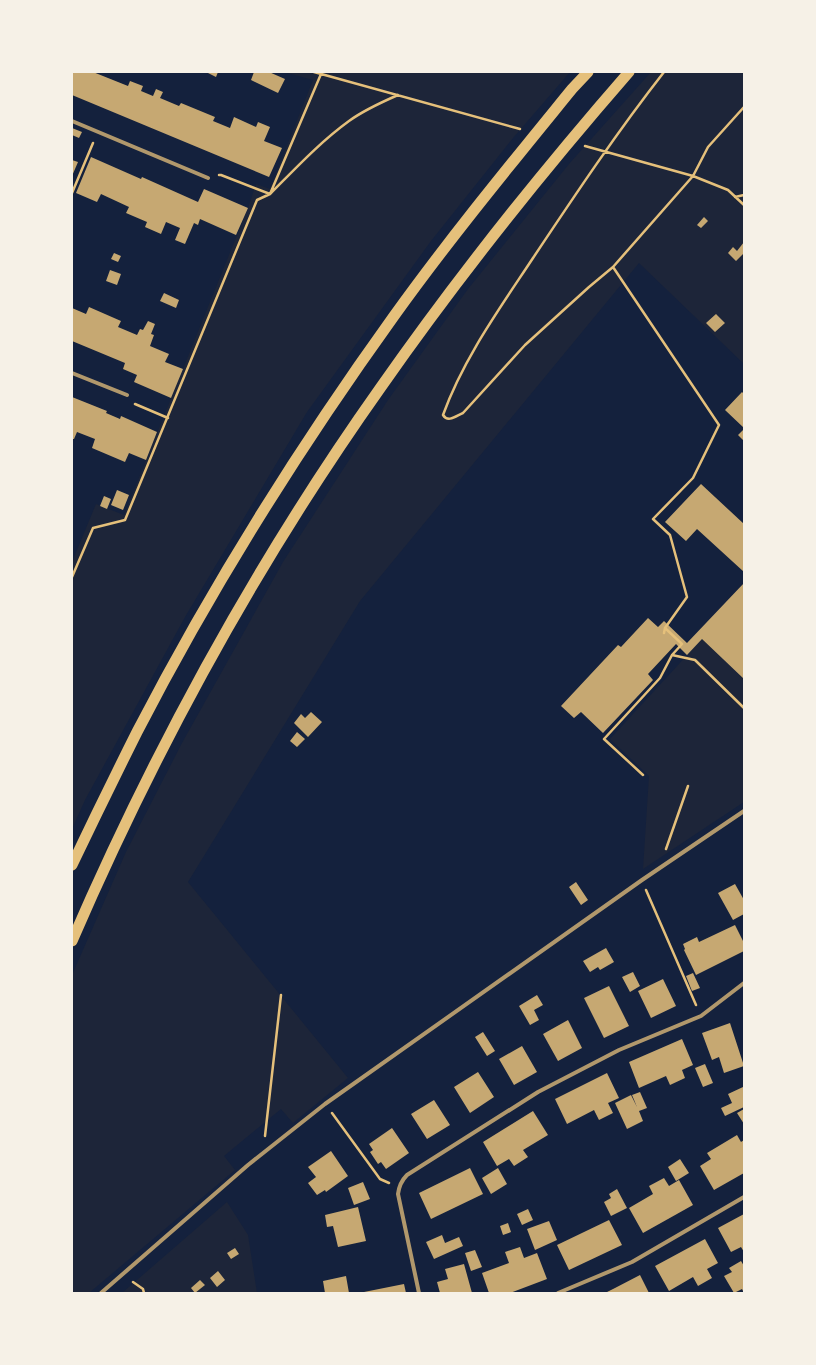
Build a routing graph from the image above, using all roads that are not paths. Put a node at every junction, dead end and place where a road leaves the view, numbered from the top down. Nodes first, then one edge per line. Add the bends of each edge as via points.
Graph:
1 (588, 72) edge
2 (629, 72) edge
3 (72, 121) edge
4 (208, 178) road end
5 (72, 373) edge
6 (127, 396) road end
7 (744, 811) edge
8 (72, 865) edge
9 (72, 940) edge
10 (744, 983) edge
11 (744, 1197) edge
12 (101, 1293) edge
13 (420, 1293) edge
14 (558, 1293) edge

1 - 8 highway via 437,258 309,439 232,563 160,689
2 - 9 highway via 478,253 380,388 309,494 223,637 173,728 127,819
3 - 4 street
5 - 6 street
7 - 12 street via 325,1104 264,1152
10 - 13 street via 701,1016 619,1050 538,1092 407,1175 399,1187 398,1194
11 - 14 street via 632,1262

